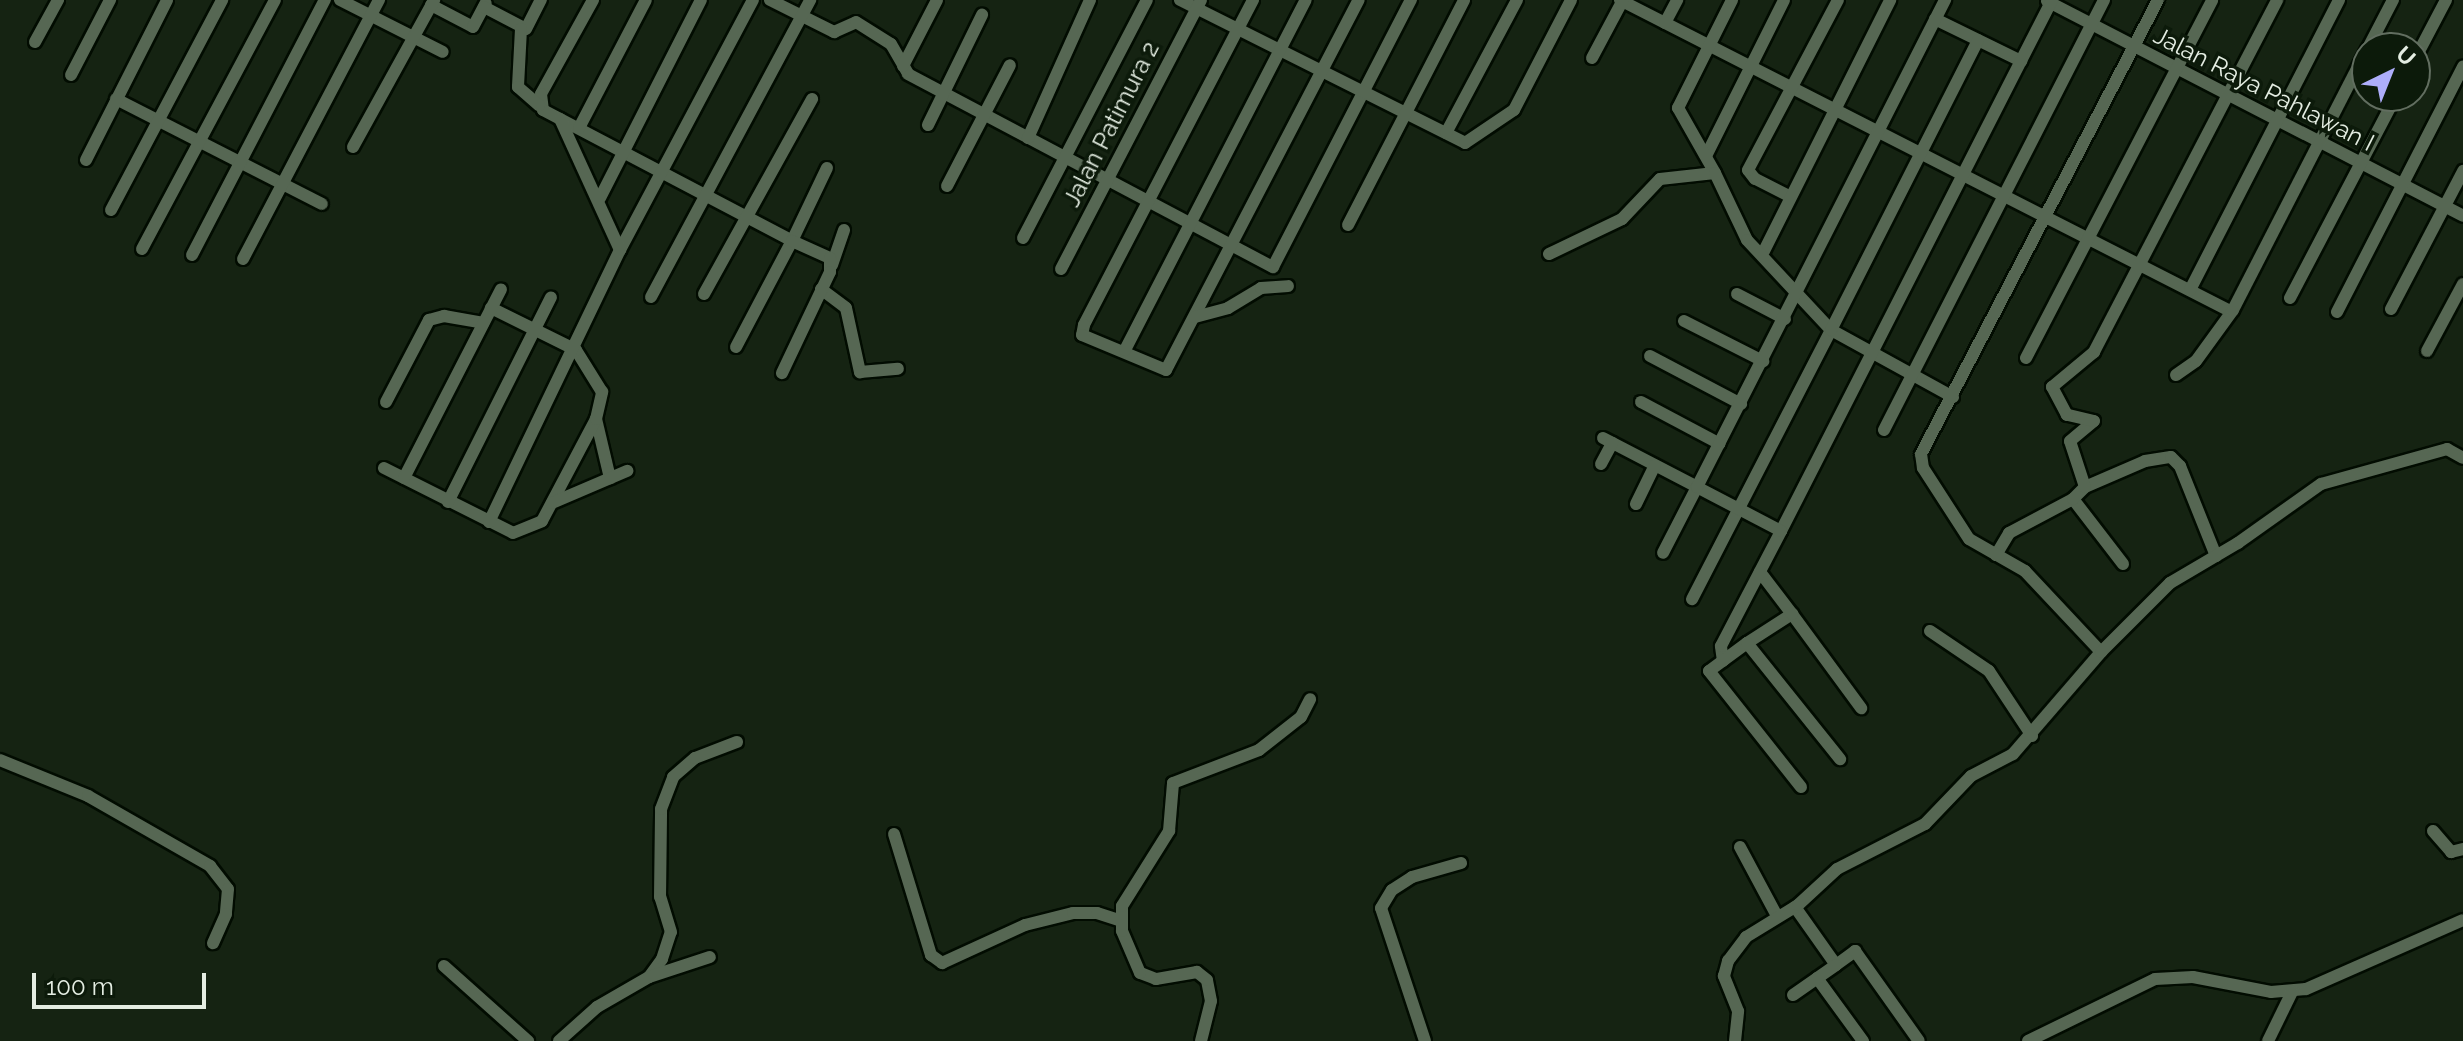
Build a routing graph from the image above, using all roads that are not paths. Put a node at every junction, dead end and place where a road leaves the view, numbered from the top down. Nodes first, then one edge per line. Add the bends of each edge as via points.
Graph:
1 (58, 0) edge
2 (110, 0) edge
3 (167, 0) edge
4 (222, 0) edge
5 (275, 0) edge
6 (325, 0) edge
7 (340, 0) edge
8 (379, 0) edge
9 (541, 0) edge
10 (593, 0) edge
11 (646, 0) edge
12 (701, 0) edge
13 (753, 0) edge
14 (770, 0) edge
15 (810, 0) edge
16 (937, 0) edge
17 (1090, 0) edge
18 (1147, 0) edge
19 (1180, 0) edge
20 (1253, 0) edge
21 (1306, 0) edge
22 (1359, 0) edge
23 (1411, 0) edge
24 (1464, 0) edge
25 (1517, 0) edge
26 (1571, 0) edge
27 (1622, 0) edge
28 (1677, 0) edge
29 (1732, 0) edge
30 (1784, 0) edge
31 (1838, 0) edge
32 (1890, 0) edge
33 (1945, 0) edge
34 (2104, 0) edge
35 (2158, 0) edge
36 (2212, 0) edge
37 (2277, 0) edge
38 (2339, 0) edge
39 (2393, 0) edge
40 (2446, 0) edge
41 (2049, 1) edge
42 (432, 2) edge
43 (486, 4) edge
44 (1199, 4) edge
45 (982, 15) dead end
46 (371, 16) junction
47 (802, 16) junction
48 (1935, 19) junction
49 (1665, 23) junction
50 (2091, 25) junction
51 (521, 29) junction
52 (1238, 29) junction
53 (2376, 32) edge
54 (2429, 32) edge
55 (412, 36) junction
56 (1978, 40) junction
57 (35, 42) dead end
58 (1708, 46) junction
59 (2134, 48) junction
60 (1279, 51) junction
61 (443, 52) dead end
62 (1592, 58) dead end
63 (2021, 61) junction
64 (1010, 65) dead end
65 (903, 66) junction
66 (1749, 67) junction
67 (2463, 67) edge
68 (2176, 69) junction
69 (1322, 73) junction
70 (71, 75) dead end
71 (2351, 80) edge
72 (1792, 89) junction
73 (944, 93) junction
74 (1363, 94) junction
75 (2227, 95) junction
76 (116, 99) junction
77 (812, 99) dead end
78 (539, 105) junction
79 (1833, 110) junction
80 (2388, 112) edge
81 (1404, 115) junction
82 (985, 116) junction
83 (156, 118) junction
84 (560, 119) junction
85 (2278, 120) junction
86 (928, 125) dead end
87 (579, 128) junction
88 (1878, 130) junction
89 (1446, 133) junction
90 (1028, 138) junction
91 (197, 141) junction
92 (2319, 141) junction
93 (353, 147) dead end
94 (624, 152) junction
95 (1919, 155) junction
96 (1706, 156) junction
97 (1066, 159) junction
98 (86, 160) dead end
99 (241, 163) junction
100 (2361, 163) junction
101 (827, 168) dead end
102 (2463, 171) edge
103 (664, 173) junction
104 (1715, 173) junction
105 (1962, 176) junction
106 (1107, 180) junction
107 (282, 184) junction
108 (2402, 184) junction
109 (947, 186) dead end
110 (707, 196) junction
111 (1789, 196) junction
112 (2004, 197) junction
113 (600, 198) junction
114 (1148, 202) junction
115 (322, 204) dead end
116 (2446, 205) junction
117 (111, 210) dead end
118 (2463, 216) edge
119 (747, 218) junction
120 (2046, 219) junction
121 (1191, 224) junction
122 (1348, 225) dead end
123 (844, 230) dead end
124 (1023, 238) dead end
125 (2087, 239) junction
126 (792, 241) junction
127 (1232, 246) junction
128 (142, 249) dead end
129 (620, 250) junction
130 (1764, 251) dead end
131 (1549, 254) dead end
132 (192, 255) dead end
133 (243, 259) dead end
134 (832, 265) junction
135 (2139, 266) junction
136 (1061, 269) dead end
137 (2463, 284) edge
138 (1288, 286) dead end
139 (501, 289) dead end
140 (821, 289) junction
141 (2190, 290) junction
142 (704, 294) dead end
143 (1737, 294) dead end
144 (1797, 295) junction
145 (551, 297) dead end
146 (651, 297) dead end
147 (2290, 298) dead end
148 (491, 308) junction
149 (2391, 309) dead end
150 (2230, 311) junction
151 (2337, 312) dead end
152 (1195, 317) junction
153 (1785, 319) junction
154 (1684, 321) dead end
155 (483, 323) junction
156 (534, 328) junction
157 (1831, 330) junction
158 (736, 347) dead end
159 (576, 350) junction
160 (1125, 350) junction
161 (2427, 351) dead end
162 (1871, 354) junction
163 (1650, 356) dead end
164 (2026, 358) dead end
165 (1763, 361) junction
166 (898, 369) dead end
167 (782, 373) dead end
168 (1911, 375) junction
169 (2176, 375) dead end
170 (1953, 397) junction
171 (386, 402) dead end
172 (1641, 402) dead end
173 (1741, 404) junction
174 (596, 419) junction
175 (1884, 430) dead end
176 (1720, 444) junction
177 (2463, 458) edge
178 (1601, 464) dead end
179 (1655, 465) junction
180 (384, 468) dead end
181 (627, 471) dead end
182 (404, 478) junction
183 (610, 478) junction
184 (1697, 487) junction
185 (2085, 487) junction
186 (2073, 499) junction
187 (448, 502) junction
188 (552, 503) junction
189 (1636, 504) dead end
190 (1742, 510) junction
191 (489, 522) junction
192 (1781, 531) junction
193 (1663, 553) dead end
194 (1996, 555) junction
195 (2216, 556) junction
196 (2123, 564) dead end
197 (1760, 572) junction
198 (1692, 599) dead end
199 (1792, 614) junction
200 (1930, 631) dead end
201 (1747, 643) junction
202 (2101, 652) junction
203 (1723, 661) junction
204 (1310, 699) dead end
205 (1861, 708) dead end
206 (2032, 736) junction
207 (737, 742) dead end
208 (1840, 759) dead end
209 (0, 760) edge
210 (1801, 787) dead end
211 (2433, 831) dead end
212 (894, 834) dead end
213 (1740, 847) dead end
214 (2463, 849) edge
215 (1461, 863) dead end
216 (1795, 907) junction
217 (1777, 916) junction
218 (2463, 920) edge
219 (1122, 921) junction
220 (213, 943) dead end
221 (710, 957) dead end
222 (1836, 965) junction
223 (444, 966) dead end
224 (649, 977) junction
225 (1817, 978) junction
226 (2292, 992) junction
227 (1793, 995) dead end
228 (528, 1041) edge
229 (558, 1041) edge
230 (1201, 1041) edge
231 (1425, 1041) edge
232 (1735, 1041) edge
233 (1863, 1041) edge
234 (1919, 1041) edge
235 (2028, 1041) edge
236 (2268, 1041) edge

1 - 57 street
2 - 70 street
3 - 76 street
4 - 83 street
5 - 91 street
6 - 99 street
7 - 46 street
8 - 46 street
9 - 51 street via 526,29
10 - 78 street
11 - 87 street
12 - 94 street
13 - 103 street
14 - 47 street
15 - 47 street
16 - 65 street
17 - 90 street
18 - 97 street
19 - 44 street
20 - 52 street
21 - 60 street
22 - 69 street
23 - 74 street
24 - 81 street
25 - 89 street
26 - 89 street via 1514,110 1465,143
27 - 49 street
27 - 62 street
28 - 49 street
29 - 58 street
30 - 66 street
31 - 72 street
32 - 79 street
33 - 48 street
34 - 50 street
35 - 59 street
36 - 68 street
37 - 75 street
38 - 85 street
39 - 53 street
40 - 54 street
41 - 50 street, Jalan Raya Pahlawan I
41 - 63 street
42 - 43 street via 473,27
42 - 55 street
43 - 51 street
44 - 52 street
44 - 106 street, Jalan Patimura 2
45 - 73 street
46 - 55 street
46 - 107 street
47 - 65 street via 834,32 856,22 891,44
47 - 110 street
48 - 56 street
48 - 88 street
49 - 58 street
50 - 59 street, Jalan Raya Pahlawan I
50 - 112 street
51 - 78 street via 518,87
52 - 60 street
52 - 114 street
55 - 61 street
55 - 93 street
56 - 63 street
56 - 95 street
58 - 66 street
58 - 96 street via 1678,108
59 - 68 street, Jalan Raya Pahlawan I
59 - 120 street
60 - 69 street
60 - 121 street
63 - 105 street
64 - 82 street
65 - 73 street
66 - 72 street
66 - 96 street
67 - 108 street
68 - 75 street, Jalan Raya Pahlawan I
68 - 125 street
69 - 74 street
69 - 127 street
71 - 92 street
72 - 79 street
72 - 111 street via 1748,170
73 - 82 street
73 - 86 street
74 - 81 street
74 - 127 street via 1273,267
75 - 85 street, Jalan Raya Pahlawan I
75 - 135 street
76 - 83 street
76 - 98 street
77 - 119 street
78 - 84 street
79 - 88 street
79 - 111 street
80 - 100 street
81 - 89 street
81 - 122 street
82 - 90 street
82 - 109 street
83 - 91 street
83 - 117 street
84 - 87 street
84 - 113 street
85 - 92 street, Jalan Raya Pahlawan I
85 - 141 street
87 - 94 street
88 - 95 street
88 - 144 street
90 - 97 street
91 - 99 street
91 - 128 street
92 - 100 street, Jalan Raya Pahlawan I
92 - 150 street
94 - 103 street
94 - 113 street
95 - 105 street
95 - 157 street
96 - 104 street
97 - 106 street
97 - 124 street
99 - 107 street
99 - 132 street
100 - 108 street, Jalan Raya Pahlawan I
100 - 147 street
101 - 126 street
102 - 116 street
103 - 110 street
103 - 129 street
104 - 131 street via 1660,179 1622,219
104 - 144 street via 1747,240
105 - 112 street
105 - 162 street
106 - 114 street
106 - 136 street, Jalan Patimura 2
107 - 115 street
107 - 133 street
108 - 116 street, Jalan Raya Pahlawan I
108 - 151 street
110 - 119 street
110 - 146 street
111 - 130 street
112 - 120 street
112 - 168 street
113 - 129 street
114 - 121 street
114 - 160 street via 1082,335
116 - 118 street, Jalan Raya Pahlawan I
116 - 149 street
119 - 126 street
119 - 142 street
120 - 125 street
120 - 170 street
121 - 127 street
121 - 160 street
123 - 134 street
125 - 135 street
125 - 164 street
126 - 134 street via 830,258
126 - 158 street
127 - 152 street
129 - 159 street
134 - 140 street
135 - 141 street
135 - 185 street via 2094,352 2051,389 2067,415 2094,421 2070,441
137 - 161 street
138 - 152 street via 1261,288 1228,308
139 - 148 street
140 - 166 street via 846,308 860,372
140 - 167 street
141 - 150 street
143 - 153 street
144 - 153 street
144 - 157 street
145 - 156 street
148 - 155 street
148 - 156 street
150 - 169 street via 2196,361
152 - 160 street via 1166,370
153 - 165 street
154 - 165 street
155 - 171 street via 444,316 429,320
155 - 182 street
156 - 159 street
156 - 187 street
157 - 162 street
157 - 190 street
159 - 174 street via 602,392
159 - 191 street
162 - 168 street
162 - 192 street
163 - 173 street
165 - 173 street
168 - 170 street
168 - 175 street
170 - 194 street via 1921,454 1923,468 1969,539
172 - 176 street
173 - 176 street
174 - 183 street
174 - 188 street
176 - 184 street
177 - 195 street via 2447,449 2321,484
178 - 179 street via 1607,440
179 - 184 street
179 - 189 street
180 - 182 street
181 - 183 street
182 - 187 street
183 - 188 street
184 - 190 street
184 - 193 street
185 - 186 street
185 - 195 street via 2145,461 2171,457 2180,466
186 - 194 street via 2009,533
186 - 196 street
187 - 191 street
188 - 191 street via 542,521 520,533
190 - 192 street
190 - 198 street
192 - 197 street
194 - 202 street via 2025,571
195 - 202 street via 2170,583
197 - 199 street
197 - 203 street via 1721,646
199 - 201 street
199 - 205 street
200 - 206 street via 1989,671
201 - 203 street
201 - 208 street
202 - 206 street
203 - 210 street via 1709,671
204 - 219 street via 1301,717 1259,750 1173,783 1169,831 1125,900
206 - 216 street via 2010,756 1971,776 1925,824 1837,869
207 - 224 street via 695,758 673,777 665,798 660,897 671,932
209 - 220 street via 88,796 210,866 228,889 226,914
211 - 214 street via 2451,852
212 - 219 street via 935,960 948,964 1025,925 1073,913
213 - 217 street
215 - 231 street via 1412,877 1392,890 1381,908
216 - 217 street
216 - 222 street
217 - 232 street via 1746,937 1728,961 1724,981 1738,1011
218 - 226 street via 2317,986
219 - 230 street via 1130,958 1140,973 1156,979 1197,972 1207,980 1211,1001
221 - 224 street
222 - 225 street
222 - 234 street via 1855,951
223 - 228 street
224 - 229 street via 597,1007
225 - 227 street
225 - 233 street
226 - 235 street via 2193,977 2155,979
226 - 236 street

